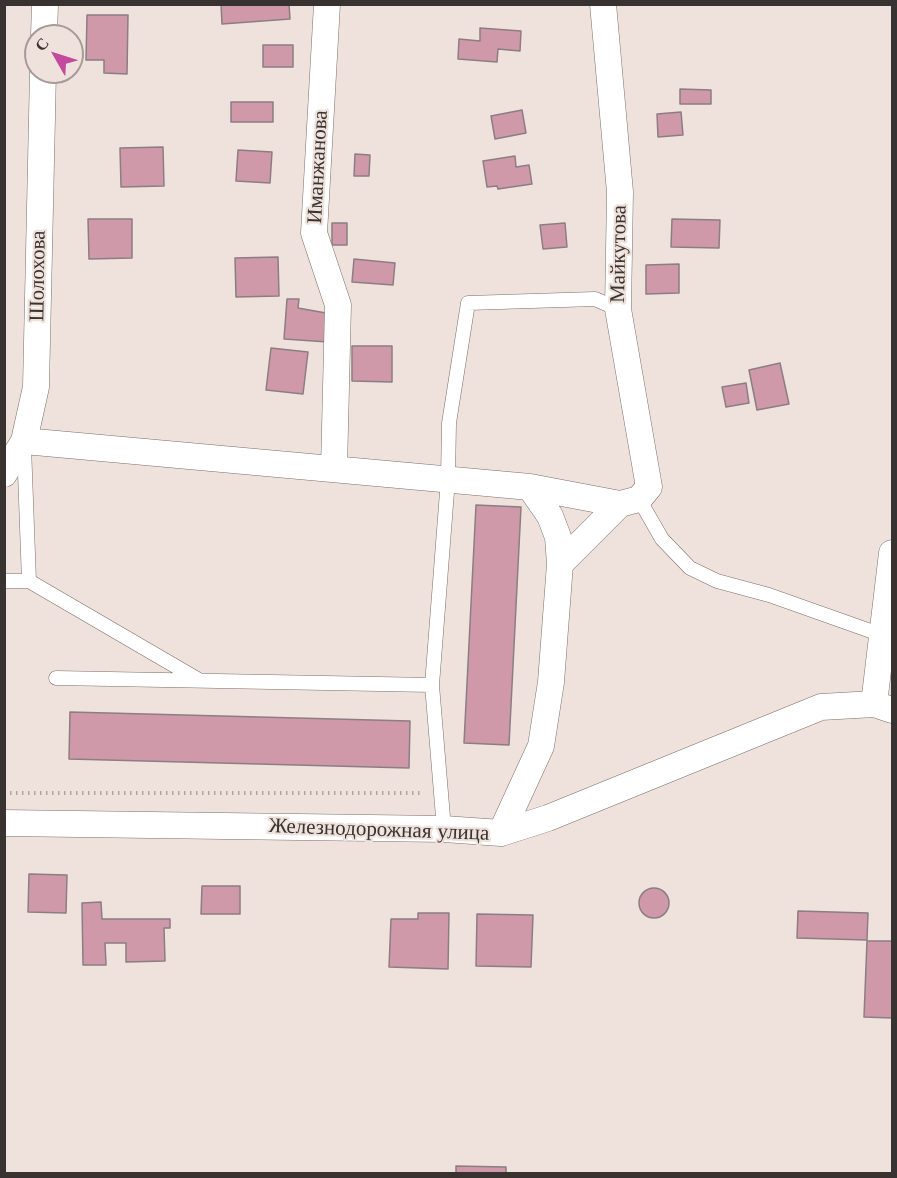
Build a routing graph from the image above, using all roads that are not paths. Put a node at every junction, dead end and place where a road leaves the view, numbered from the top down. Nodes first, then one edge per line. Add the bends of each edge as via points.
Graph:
1 (45, 4) edge
2 (327, 4) edge
3 (603, 4) edge
4 (44, 24) edge
5 (44, 84) edge
6 (618, 309) junction
7 (24, 441) junction
8 (334, 469) junction
9 (4, 474) edge
10 (448, 479) junction
11 (530, 487) junction
12 (630, 501) junction
13 (892, 553) edge
14 (560, 564) junction
15 (4, 581) edge
16 (29, 581) junction
17 (882, 635) junction
18 (56, 678) dead end
19 (202, 682) junction
20 (432, 685) junction
21 (883, 707) edge
22 (4, 823) edge
23 (444, 830) junction
24 (501, 833) junction

1 - 4 street
2 - 8 street, Иманжанова via 314,233 338,305
3 - 6 street, Майкутова via 620,192
5 - 7 street, Шолохова via 36,387
6 - 10 lane via 595,299 468,303 449,423
6 - 12 street, Майкутова via 649,487
7 - 8 street
7 - 9 street, Шолохова
7 - 16 lane
8 - 10 street
10 - 11 street
10 - 20 lane
11 - 12 street
11 - 14 street via 550,516 558,537
12 - 14 street
12 - 17 lane via 690,568 717,581
13 - 17 street
14 - 24 street via 551,682 541,746
15 - 16 lane
16 - 19 lane
17 - 21 street
18 - 19 lane
19 - 20 lane
20 - 23 lane
21 - 24 street, Железнодорожная улица via 820,707 548,818
22 - 23 street, Железнодорожная улица
23 - 24 street, Железнодорожная улица

